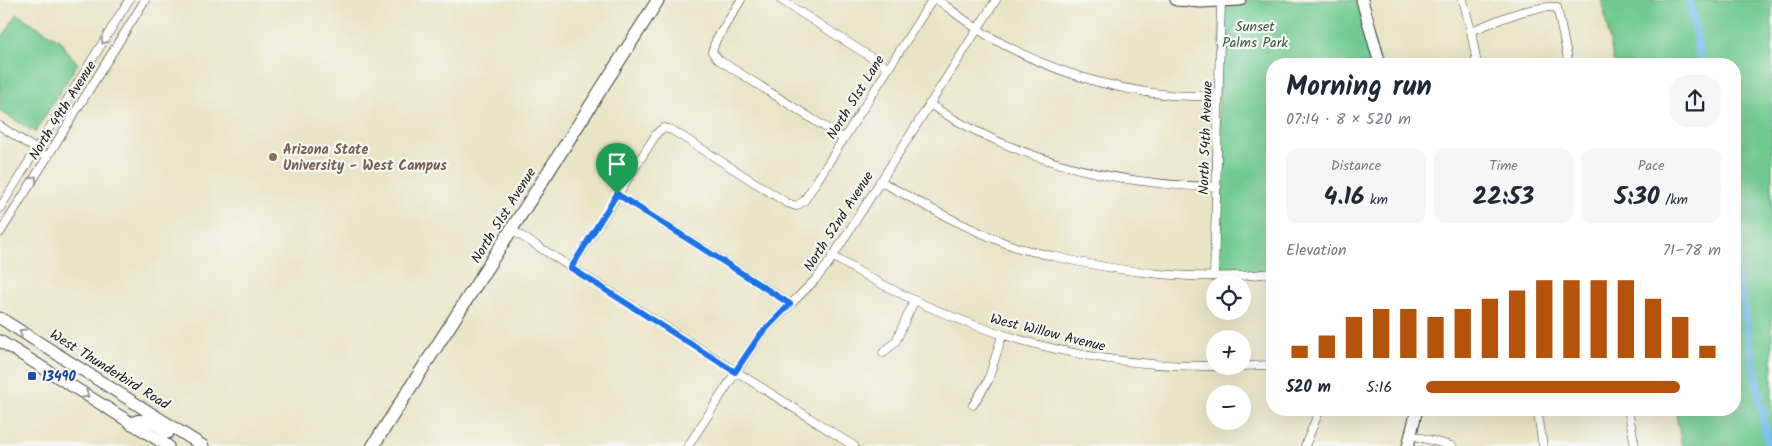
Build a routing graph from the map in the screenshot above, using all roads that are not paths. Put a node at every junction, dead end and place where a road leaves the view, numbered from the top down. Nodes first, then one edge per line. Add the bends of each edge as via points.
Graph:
1 (129, 0) edge
2 (146, 0) edge
3 (658, 0) edge
4 (742, 0) edge
5 (782, 0) edge
6 (932, 0) edge
7 (938, 0) edge
8 (996, 0) edge
9 (1176, 0) edge
10 (1240, 0) edge
11 (1362, 0) edge
12 (1463, 0) edge
13 (1221, 2) junction
14 (978, 29) junction
15 (1471, 31) junction
16 (1378, 58) edge
17 (1476, 58) edge
18 (1568, 58) edge
19 (888, 68) junction
20 (1219, 97) junction
21 (929, 104) junction
22 (0, 126) edge
23 (844, 139) junction
24 (36, 149) junction
25 (48, 157) junction
26 (880, 181) junction
27 (1216, 187) junction
28 (617, 194) junction
29 (0, 208) edge
30 (512, 230) junction
31 (0, 233) edge
32 (832, 256) junction
33 (571, 268) junction
34 (1266, 273) edge
35 (1214, 275) edge
36 (1233, 275) edge
37 (1206, 276) edge
38 (914, 302) junction
39 (790, 304) junction
40 (0, 318) edge
41 (1002, 336) junction
42 (0, 341) edge
43 (883, 353) dead end
44 (1266, 365) edge
45 (76, 366) junction
46 (1206, 366) edge
47 (1251, 366) edge
48 (735, 372) junction
49 (66, 383) junction
50 (973, 405) dead end
51 (1317, 416) edge
52 (1416, 416) edge
53 (1538, 416) edge
54 (1629, 416) edge
55 (131, 424) junction
56 (186, 435) junction
57 (1410, 440) edge
58 (168, 446) edge
59 (203, 446) edge
60 (373, 446) edge
61 (688, 446) edge
62 (854, 446) edge
63 (1305, 446) edge
64 (1452, 446) edge
65 (1541, 446) edge
66 (1635, 446) edge

1 -> 24 street, North 49th Avenue
2 - 25 street, North 49th Avenue
3 - 30 main road, North 51st Avenue
4 - 23 street via 716,40 712,52 719,60
5 - 19 street
6 - 19 street, North 51st Lane
7 - 14 street
8 - 14 street, North 52nd Avenue
9 - 13 main road
10 - 13 main road
11 - 16 main road
12 - 15 street
13 - 20 street, North 54th Avenue
14 - 20 street via 1038,61 1094,81 1170,95
14 - 21 street, North 52nd Avenue
15 - 17 street
15 - 18 street via 1525,11 1557,7
19 - 23 street, North 51st Lane
20 - 27 street, North 54th Avenue
21 - 26 street, North 52nd Avenue
21 - 27 street via 1017,150 1084,171 1158,184
22 - 24 street
23 - 28 street, North 51st Lane via 804,200 796,206 672,130 663,128
24 - 25 street
24 - 29 street, North 49th Avenue
31 -> 25 street, North 49th Avenue
26 - 32 street, North 52nd Avenue
26 - 37 street via 939,214 1017,247 1118,270
27 - 35 street, North 54th Avenue
28 - 33 street
28 - 39 street
30 - 33 street
30 - 60 main road, North 51st Avenue
32 - 38 street, West Willow Avenue
32 - 39 street, North 52nd Avenue via 815,280
33 - 48 street
34 - 36 street
38 - 41 street, West Willow Avenue
38 - 43 street via 896,341
39 - 48 street, North 52nd Avenue via 760,335
45 -> 40 main road, West Thunderbird Road
41 - 46 street, West Willow Avenue via 1117,361
41 - 50 street via 988,381
42 - 49 main road
44 - 47 street
45 - 49 main road
45 - 56 main road, West Thunderbird Road
48 - 61 street, North 52nd Avenue
48 - 62 street
49 -> 55 main road
51 - 63 street
52 - 57 main road
53 - 65 street
54 - 66 street
55 - 56 main road via 138,419 145,420 174,437
55 - 58 main road
56 - 59 main road, West Thunderbird Road
57 - 64 street

